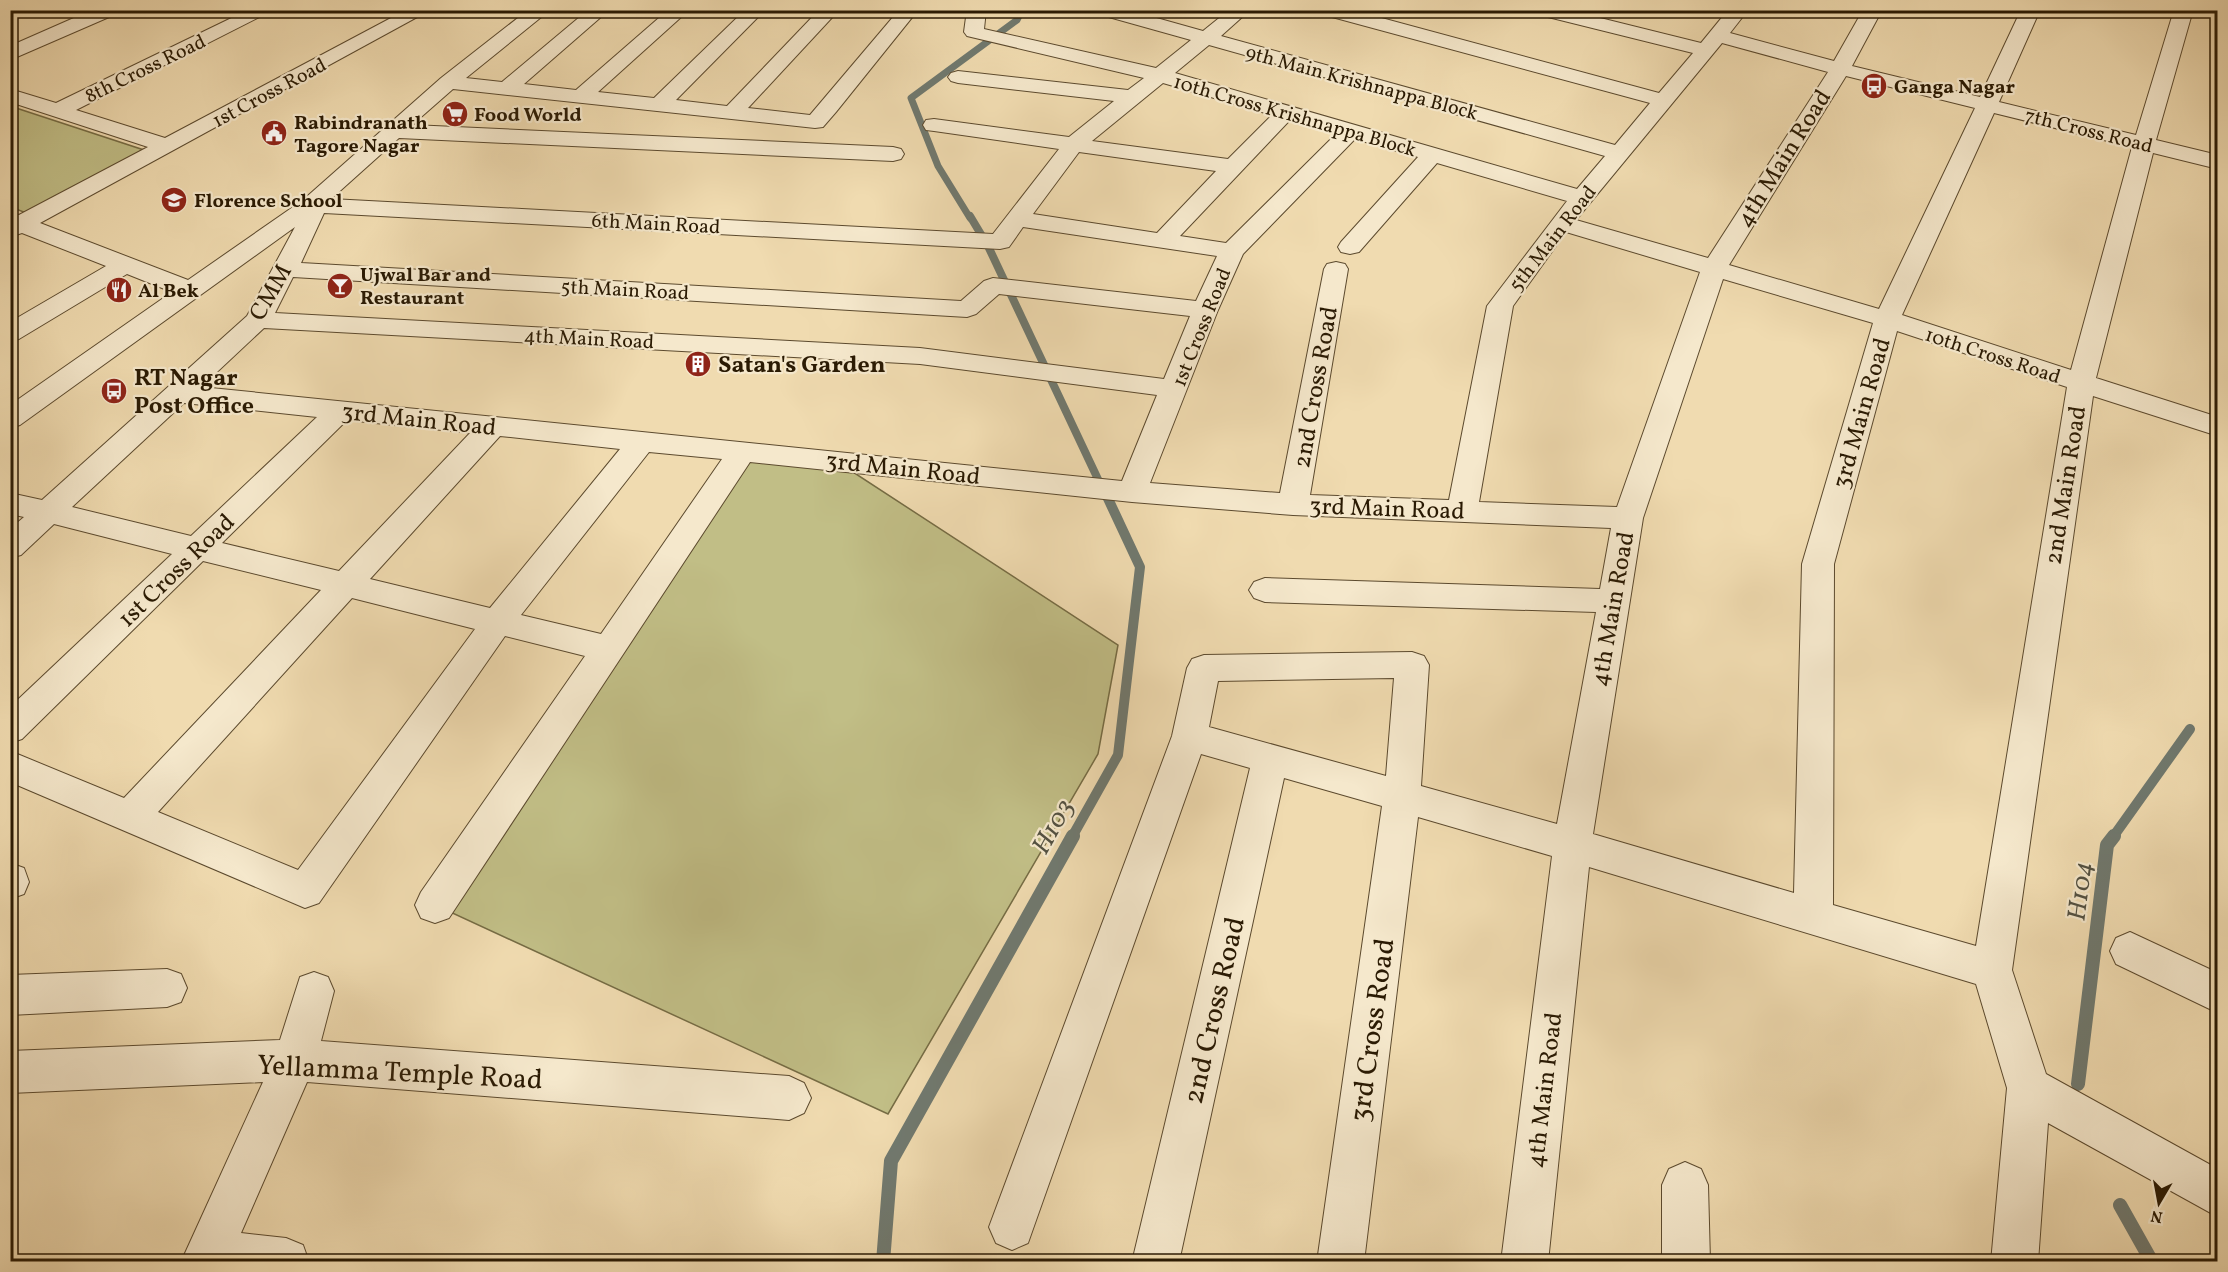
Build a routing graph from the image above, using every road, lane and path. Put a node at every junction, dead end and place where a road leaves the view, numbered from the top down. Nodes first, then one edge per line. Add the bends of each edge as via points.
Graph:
1 (109, 10) edge
2 (264, 10) edge
3 (421, 10) edge
4 (541, 10) edge
5 (600, 10) edge
6 (680, 10) edge
7 (756, 10) edge
8 (830, 10) edge
9 (909, 10) edge
10 (977, 10) edge
11 (1105, 10) edge
12 (1240, 10) edge
13 (1328, 10) edge
14 (1543, 10) edge
15 (1739, 10) edge
16 (1873, 10) edge
17 (2031, 10) edge
18 (2184, 10) edge
19 (1205, 38) junction
20 (1711, 43) junction
21 (10, 54) edge
22 (1840, 69) junction
23 (1158, 75) junction
24 (958, 77) dead end
25 (448, 82) junction
26 (507, 88) junction
27 (10, 95) edge
28 (581, 96) junction
29 (1132, 97) junction
30 (1663, 100) junction
31 (1986, 104) junction
32 (659, 105) junction
33 (57, 111) junction
34 (1286, 112) junction
35 (732, 113) junction
36 (934, 125) dead end
37 (392, 131) junction
38 (1350, 131) junction
39 (2144, 144) junction
40 (1073, 145) junction
41 (167, 146) junction
42 (1619, 153) junction
43 (893, 154) dead end
44 (1432, 155) junction
45 (2217, 162) edge
46 (1234, 167) junction
47 (1581, 198) junction
48 (311, 205) junction
49 (1017, 219) junction
50 (1561, 223) junction
51 (14, 225) edge
52 (1162, 241) junction
53 (1233, 251) junction
54 (125, 265) junction
55 (1714, 268) junction
56 (283, 269) junction
57 (190, 290) junction
58 (1205, 310) junction
59 (1887, 319) junction
60 (258, 320) junction
61 (10, 333) edge
62 (2081, 384) junction
63 (1175, 389) junction
64 (180, 394) junction
65 (341, 410) junction
66 (10, 419) edge
67 (494, 426) junction
68 (2217, 427) edge
69 (641, 442) junction
70 (742, 452) junction
71 (1126, 491) junction
72 (10, 503) edge
73 (1293, 505) junction
74 (1462, 511) junction
75 (49, 513) junction
76 (1628, 518) junction
77 (10, 547) edge
78 (200, 547) junction
79 (347, 584) junction
80 (1265, 590) dead end
81 (1613, 601) junction
82 (498, 621) junction
83 (609, 649) junction
84 (10, 729) edge
85 (1190, 736) junction
86 (1270, 759) junction
87 (10, 766) edge
88 (1402, 798) junction
89 (129, 818) junction
90 (1572, 845) junction
91 (435, 905) dead end
92 (1813, 916) junction
93 (2130, 951) dead end
94 (1992, 970) junction
95 (167, 988) dead end
96 (314, 991) dead end
97 (2217, 994) edge
98 (10, 995) edge
99 (295, 1060) junction
100 (10, 1072) edge
101 (2029, 1088) junction
102 (789, 1098) dead end
103 (1685, 1185) dead end
104 (2217, 1194) edge
105 (1012, 1227) dead end
106 (206, 1257) edge
107 (286, 1262) edge
108 (1155, 1262) edge
109 (1340, 1262) edge
110 (1524, 1262) edge
111 (1686, 1262) edge
112 (2014, 1262) edge

1 - 21 street
2 - 33 street, 8th Cross Road
3 - 41 street, 1st Cross Road
4 - 25 street
5 - 26 street
6 - 28 street
7 - 32 street
8 - 35 street
9 - 35 street via 814,122
10 - 23 street, 10th Cross Krishnappa Block via 974,32 998,33
11 - 19 street, 9th Main Krishnappa Block
12 - 19 street
13 - 30 street
14 - 20 street, 7th Cross Road
15 - 20 street, 5th Main Road
16 - 22 street, 4th Main Road
17 - 31 street, 3rd Main Road
18 - 39 street, 2nd Main Road
19 - 23 street
19 - 42 street, 9th Main Krishnappa Block
20 - 22 street, 7th Cross Road
20 - 30 street, 5th Main Road
22 - 31 street, 7th Cross Road
22 - 55 street, 4th Main Road
23 - 29 street
23 - 34 street, 10th Cross Krishnappa Block
24 - 29 street
25 - 26 street
25 - 37 street
26 - 28 street
27 - 33 street
28 - 32 street
29 - 40 street
30 - 42 street, 5th Main Road
31 - 39 street, 7th Cross Road
31 - 59 street, 3rd Main Road
32 - 35 street
33 - 41 street
34 - 38 street, 10th Cross Krishnappa Block
34 - 46 street
36 - 40 street
37 - 43 street
37 - 48 street
38 - 44 street, 10th Cross Krishnappa Block
38 - 53 street, 1st Cross Road
39 - 45 street, 7th Cross Road
39 - 62 street, 2nd Main Road
40 - 46 street
40 - 49 street
41 - 51 street, 1st Cross Road
42 - 47 street, 5th Main Road
44 - 47 street, 10th Cross Krishnappa Block
44 - 73 street, 2nd Cross Road via 1343,258
46 - 52 street
47 - 50 street, 5th Main Road
48 - 49 street, 6th Main Road via 1000,242
48 - 56 street, CMM via 313,216
48 - 57 street
49 - 52 street
50 - 55 street, 10th Cross Road
50 - 74 street, 5th Main Road via 1500,306
51 - 54 street
52 - 53 street
53 - 58 street, 1st Cross Road
54 - 57 street
54 - 61 street
55 - 59 street, 10th Cross Road
55 - 76 street, 4th Main Road
56 - 58 street, 5th Main Road via 967,309 993,286
56 - 60 street, CMM
57 - 66 street
58 - 63 street, 1st Cross Road
59 - 62 street, 10th Cross Road
59 - 92 street, 3rd Main Road via 1818,564
60 - 63 street, 4th Main Road via 920,356
60 - 64 street, CMM
62 - 68 street, 10th Cross Road
62 - 94 street, 2nd Main Road
63 - 71 street, 1st Cross Road
64 - 65 street, 3rd Main Road
64 - 75 street, CMM
65 - 67 street, 3rd Main Road
65 - 78 street, 1st Cross Road
67 - 69 street, 3rd Main Road
67 - 79 street
69 - 70 street, 3rd Main Road
69 - 82 street
70 - 71 street, 3rd Main Road
70 - 83 street
71 - 73 street, 3rd Main Road
72 - 75 street
73 - 74 street, 3rd Main Road
74 - 76 street, 3rd Main Road
75 - 77 street
75 - 78 street
76 - 81 street, 4th Main Road
78 - 79 street
78 - 84 street, 1st Cross Road
79 - 82 street
79 - 89 street
80 - 81 street
81 - 90 street, 4th Main Road
82 - 83 street
82 - 89 street via 305,891
83 - 91 street
85 - 86 street
85 - 88 street, 3rd Cross Road via 1204,668 1412,665
85 - 105 street
86 - 88 street
86 - 108 street, 2nd Cross Road
87 - 89 street
88 - 90 street
88 - 109 street, 3rd Cross Road
90 - 92 street
90 - 110 street, 4th Main Road
92 - 94 street
93 - 97 street
94 - 101 street
95 - 98 street
96 - 99 street
99 - 100 street, Yellamma Temple Road
99 - 102 street, Yellamma Temple Road
99 - 106 street
101 - 104 street
101 - 112 street
103 - 111 street
106 - 107 street

